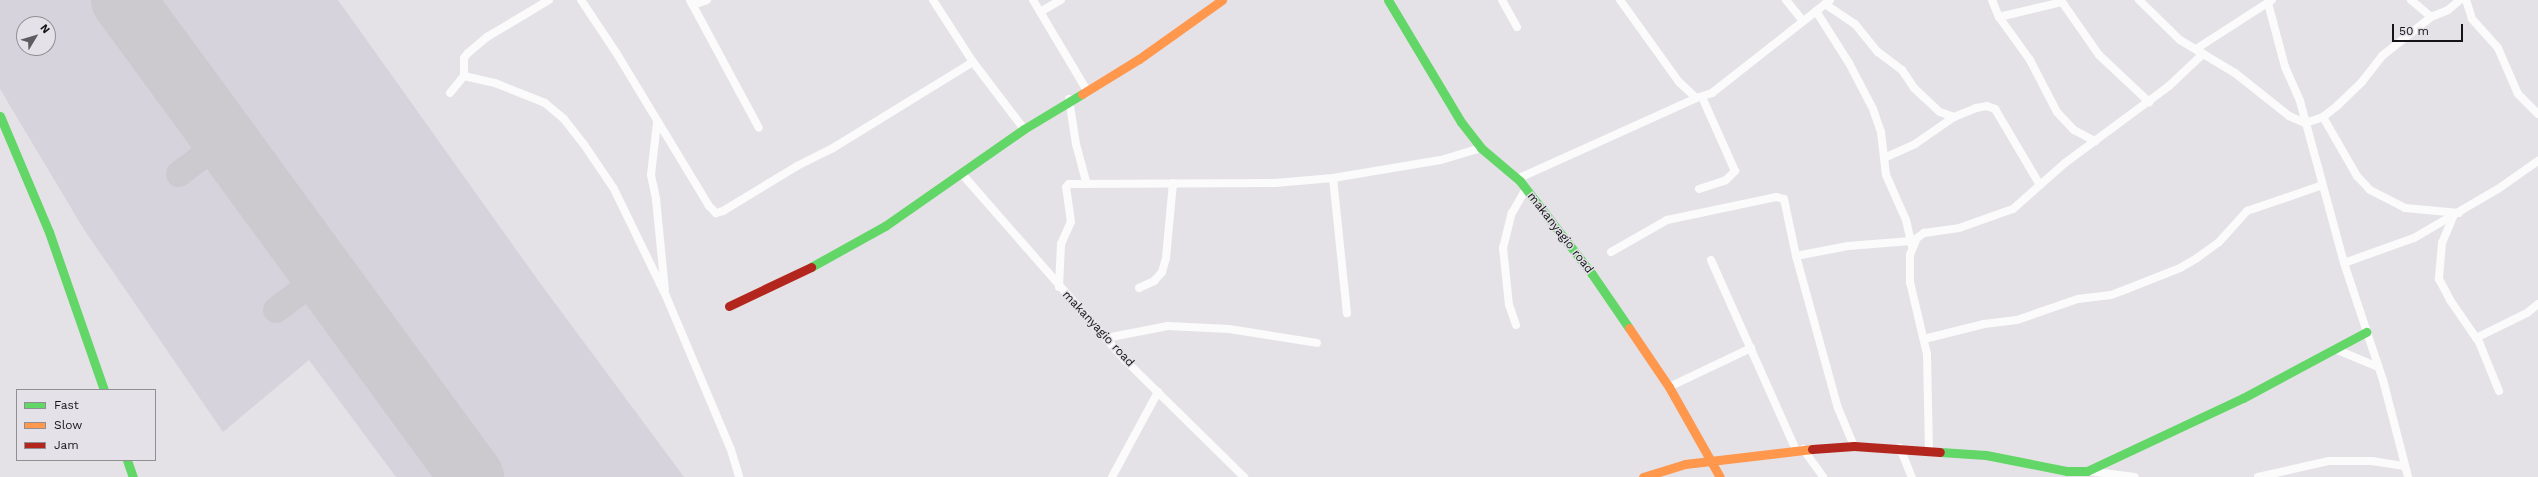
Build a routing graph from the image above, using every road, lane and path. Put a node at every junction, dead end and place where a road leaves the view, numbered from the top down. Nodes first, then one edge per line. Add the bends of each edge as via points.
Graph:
1 (549, 0) edge
2 (581, 0) edge
3 (707, 0) edge
4 (934, 0) edge
5 (1033, 0) edge
6 (1061, 0) edge
7 (1222, 0) edge
8 (1388, 0) edge
9 (1502, 0) edge
10 (1620, 0) edge
11 (1786, 0) edge
12 (1992, 0) edge
13 (2139, 0) edge
14 (2411, 0) edge
15 (2460, 0) edge
16 (2466, 0) edge
17 (2270, 1) edge
18 (1827, 2) edge
19 (692, 3) edge
20 (1816, 11) junction
21 (1040, 12) junction
22 (1999, 17) junction
23 (2431, 17) junction
24 (1803, 21) junction
25 (1517, 27) dead end
26 (2196, 49) junction
27 (2203, 54) junction
28 (973, 62) junction
29 (464, 76) junction
30 (1086, 89) junction
31 (450, 93) dead end
32 (1699, 98) junction
33 (1069, 99) junction
34 (2149, 102) junction
35 (2538, 114) edge
36 (0, 116) edge
37 (1954, 117) junction
38 (2323, 117) junction
39 (657, 122) junction
40 (2305, 123) junction
41 (759, 128) dead end
42 (1024, 129) junction
43 (2095, 141) junction
44 (1482, 148) junction
45 (1884, 158) junction
46 (2538, 161) edge
47 (962, 174) junction
48 (1333, 178) junction
49 (1517, 179) junction
50 (1086, 182) junction
51 (1173, 183) junction
52 (2040, 185) junction
53 (2323, 185) junction
54 (1526, 189) junction
55 (1699, 189) dead end
56 (2456, 214) junction
57 (1912, 243) junction
58 (1611, 252) dead end
59 (1796, 256) junction
60 (1711, 260) dead end
61 (2344, 263) junction
62 (1059, 287) junction
63 (1139, 288) dead end
64 (666, 296) junction
65 (2538, 304) edge
66 (729, 306) dead end
67 (1347, 313) dead end
68 (1516, 325) dead end
69 (2366, 332) junction
70 (1106, 338) junction
71 (2476, 338) junction
72 (1924, 340) junction
73 (1317, 343) dead end
74 (1751, 348) junction
75 (2335, 348) junction
76 (2378, 367) junction
77 (1669, 387) junction
78 (104, 389) edge
79 (2499, 391) dead end
80 (1158, 392) junction
81 (1854, 446) junction
82 (1900, 448) junction
83 (1800, 449) junction
84 (1929, 452) junction
85 (127, 461) edge
86 (1711, 461) junction
87 (2405, 466) junction
88 (2087, 471) junction
89 (2069, 474) edge
90 (133, 477) edge
91 (739, 477) edge
92 (1112, 477) edge
93 (1244, 477) edge
94 (1643, 477) edge
95 (1720, 477) edge
96 (1822, 477) edge
97 (1912, 477) edge
98 (2135, 477) edge
99 (2258, 477) edge
100 (2408, 477) edge

1 - 29 street via 487,37 468,53 464,58
2 - 39 street via 617,54
3 - 19 street
4 - 28 street
5 - 21 street
6 - 21 street
7 - 30 street via 1138,59
8 - 44 street, makanyagio road via 1461,122
9 - 25 street
10 - 32 street via 1679,82
11 - 24 street
12 - 22 street
13 - 26 street via 2168,31
14 - 23 street
15 - 23 street via 2448,10
16 - 35 street via 2472,19 2498,48 2518,94
17 - 26 street
17 - 40 street via 2285,67 2297,91
18 - 20 street
18 - 37 street via 1855,24 1878,52 1902,70 1926,101 1940,112
19 - 41 street
20 - 24 street
20 - 45 street via 1849,62 1873,109 1881,132
21 - 30 street
22 - 34 street via 2062,2 2099,55
22 - 43 street via 2030,60 2062,119 2074,130
23 - 38 street via 2382,56 2352,92
24 - 32 street via 1712,93
26 - 27 street
27 - 34 street
27 - 40 street via 2235,73 2278,109
28 - 39 street via 833,148 797,166 724,211 716,213 709,206
28 - 42 street
29 - 31 street
29 - 64 street via 524,93 545,103 564,119 614,189
30 - 33 street
32 - 49 street
32 - 55 street via 1735,172 1726,180
33 - 42 street
33 - 50 street via 1076,144
34 - 43 street
36 - 78 street via 49,232
37 - 45 street via 1915,144
37 - 52 street via 1976,108 1995,108
38 - 40 street
38 - 56 street via 2357,176 2370,190 2411,209
39 - 64 street via 651,175 656,199
40 - 53 street
42 - 47 street
43 - 52 street
44 - 48 street via 1442,160
44 - 49 street, makanyagio road
45 - 57 street via 1889,187 1906,220
46 - 56 street
47 - 62 street, makanyagio road
47 - 66 street via 911,209 832,257
48 - 51 street via 1275,183
48 - 67 street
49 - 54 street, makanyagio road
50 - 51 street
50 - 62 street via 1069,184 1066,187 1071,222 1060,244
51 - 63 street via 1166,258 1162,272 1154,282
52 - 57 street via 2013,209 1959,228 1924,233
53 - 61 street
53 - 72 street via 2247,212 2219,242 2197,258 2180,268 2127,289 2111,295 2078,299 2017,320 1984,324
54 - 68 street via 1512,213 1503,248 1509,305
54 - 77 street, makanyagio road via 1592,274
56 - 61 street via 2414,238
56 - 71 street via 2442,243 2439,279
57 - 59 street via 1848,246
57 - 72 street via 1910,282
58 - 59 street via 1667,220 1776,197 1782,198 1786,203
59 - 81 street via 1838,408
60 - 74 street
61 - 69 street
62 - 70 street, makanyagio road
64 - 91 street via 731,450
65 - 71 street
69 - 75 street
69 - 76 street
70 - 73 street via 1168,326 1229,329
70 - 80 street, makanyagio road
71 - 79 street
72 - 84 street via 1928,370
74 - 77 street
74 - 83 street
75 - 76 street
75 - 88 street via 2243,398
76 - 87 street
77 - 86 street, makanyagio road
80 - 92 street
80 - 93 street, makanyagio road
81 - 82 street
81 - 83 street
82 - 84 street
82 - 97 street
83 - 86 street
83 - 96 street
84 - 89 street via 1986,456
85 - 90 street
86 - 94 street via 1666,469
86 - 95 street, makanyagio road
87 - 99 street via 2372,461 2329,461
87 - 100 street
88 - 89 street
88 - 98 street

